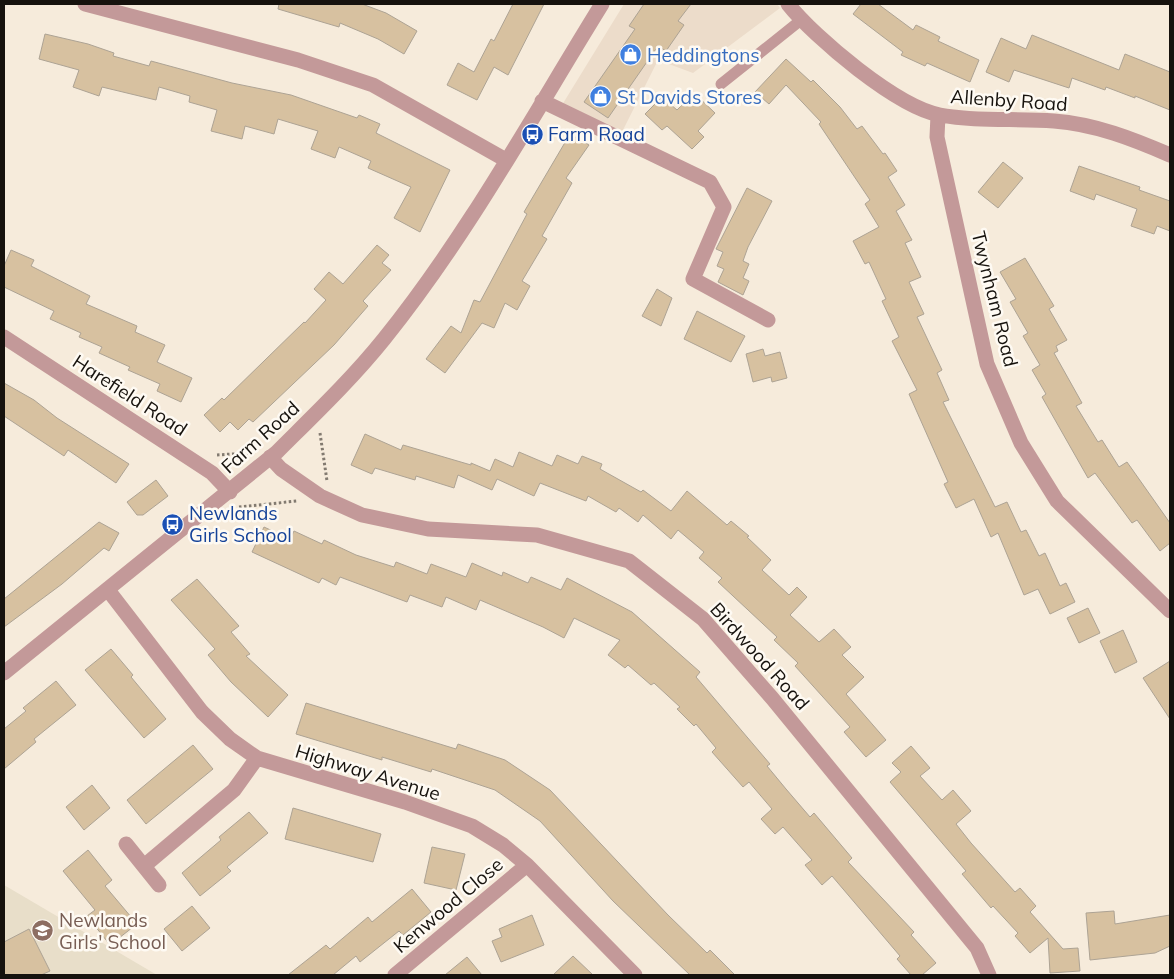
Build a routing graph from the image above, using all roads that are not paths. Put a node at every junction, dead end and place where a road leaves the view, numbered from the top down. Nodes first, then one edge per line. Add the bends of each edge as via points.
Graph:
1 (85, 4) edge
2 (602, 4) edge
3 (788, 4) edge
4 (801, 20) junction
5 (721, 84) dead end
6 (542, 101) junction
7 (938, 115) junction
8 (1170, 155) edge
9 (506, 160) junction
10 (768, 320) dead end
11 (4, 337) edge
12 (273, 454) junction
13 (230, 492) junction
14 (108, 590) junction
15 (1170, 611) edge
16 (4, 673) edge
17 (257, 758) junction
18 (126, 844) dead end
19 (144, 866) junction
20 (527, 866) junction
21 (159, 885) dead end
22 (396, 975) edge
23 (635, 975) edge
24 (989, 975) edge

1 - 9 street via 298,60 373,85
2 - 6 street, Farm Road
3 - 4 street, Allenby Road
4 - 5 lane
4 - 7 street, Allenby Road via 900,98
6 - 9 street, Farm Road
6 - 10 street via 710,182 724,207 692,279
7 - 8 street, Allenby Road via 1055,121 1103,129
7 - 15 street, Twynham Road via 937,137 987,364 1021,443 1057,501
9 - 12 street, Farm Road via 450,248 383,340
11 - 13 street, Harefield Road via 212,473
12 - 13 street, Farm Road
12 - 24 street, Birdwood Road via 281,469 320,496 362,515 428,529 537,535 629,561 703,619 772,698 977,948
13 - 14 street, Farm Road
14 - 16 street, Farm Road
14 - 17 street, Highway Avenue via 202,712 230,739
17 - 19 street via 234,790
17 - 20 street, Highway Avenue via 405,802 472,826 503,845
18 - 19 street
19 - 21 street
20 - 22 street, Kenwood Close
20 - 23 street, Highway Avenue

